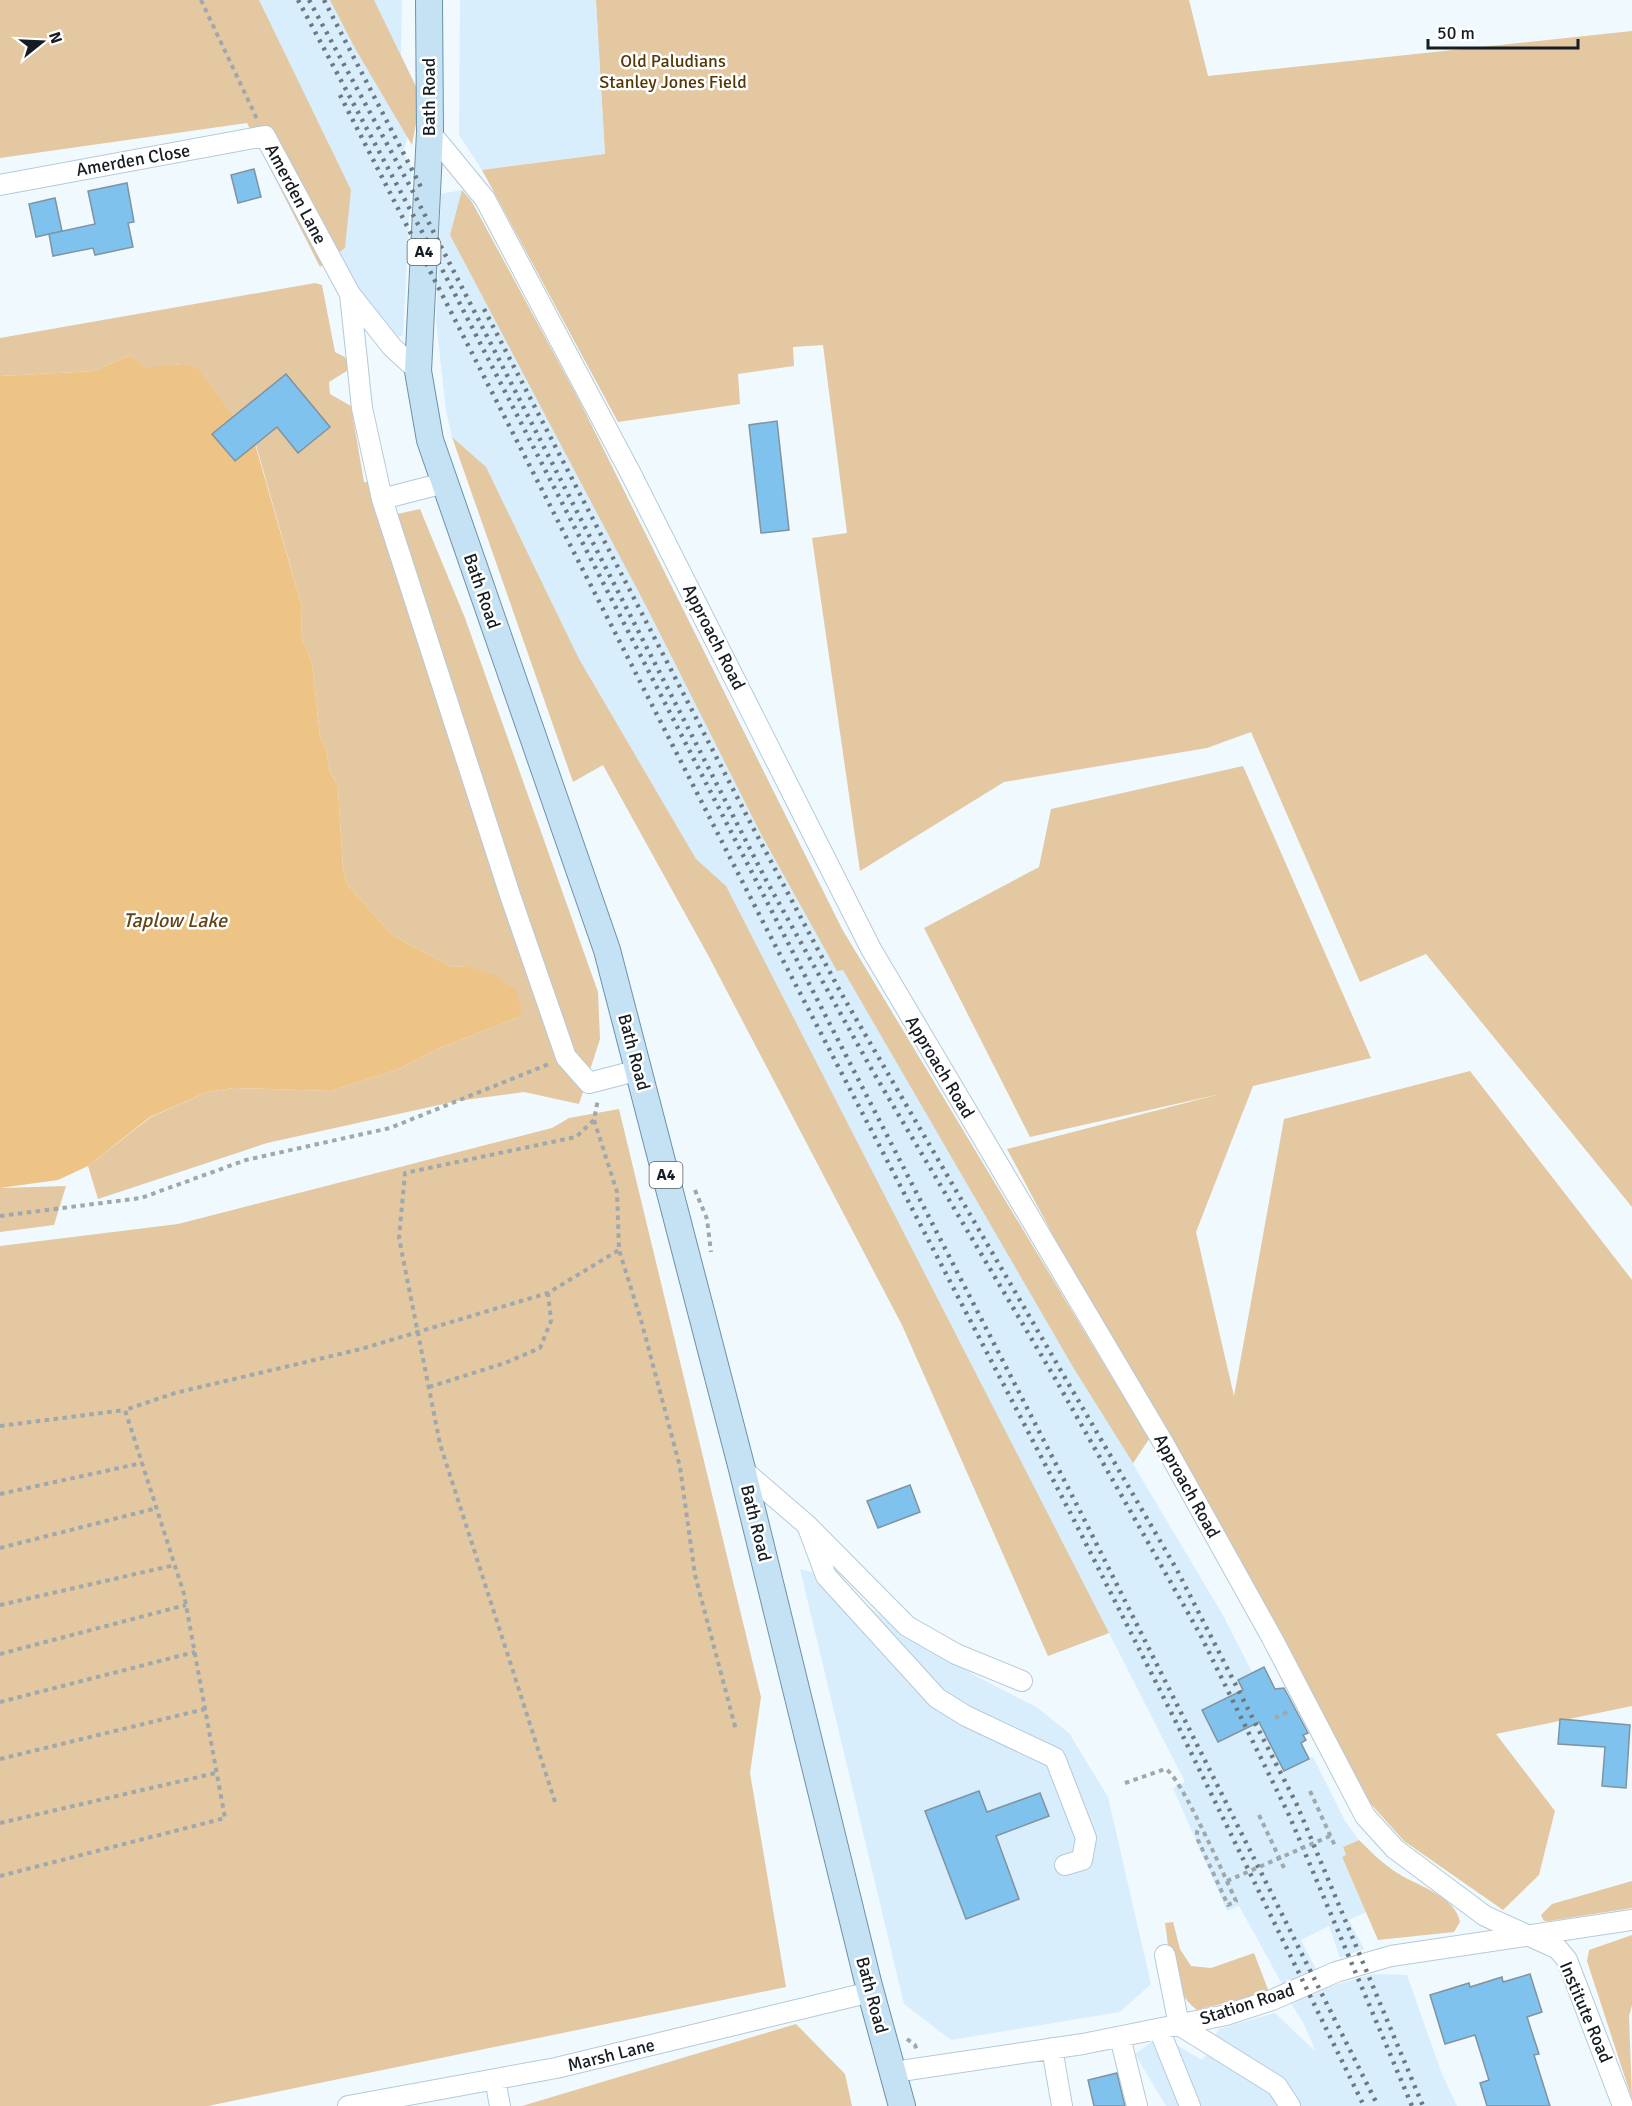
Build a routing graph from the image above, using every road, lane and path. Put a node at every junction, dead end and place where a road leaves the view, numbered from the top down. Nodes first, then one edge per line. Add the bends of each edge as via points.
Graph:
1 (201, 0) edge
2 (429, 0) edge
3 (430, 132) junction
4 (266, 136) junction
5 (0, 185) edge
6 (350, 294) junction
7 (418, 371) junction
8 (444, 483) junction
9 (382, 499) junction
10 (566, 1057) junction
11 (639, 1071) junction
12 (601, 1080) junction
13 (594, 1120) junction
14 (0, 1216) edge
15 (619, 1250) junction
16 (548, 1293) junction
17 (417, 1330) junction
18 (429, 1387) junction
19 (125, 1410) junction
20 (0, 1426) edge
21 (142, 1463) junction
22 (742, 1469) junction
23 (0, 1494) edge
24 (157, 1508) junction
25 (807, 1525) junction
26 (0, 1548) edge
27 (175, 1565) junction
28 (0, 1605) edge
29 (186, 1605) junction
30 (195, 1652) junction
31 (0, 1654) edge
32 (1022, 1681) dead end
33 (0, 1702) edge
34 (205, 1709) junction
35 (736, 1730) dead end
36 (0, 1760) edge
37 (216, 1773) junction
38 (1125, 1783) dead end
39 (1310, 1791) dead end
40 (555, 1802) dead end
41 (1259, 1815) dead end
42 (0, 1823) edge
43 (1200, 1825) junction
44 (1330, 1836) junction
45 (1335, 1846) dead end
46 (1280, 1858) junction
47 (1065, 1865) dead end
48 (1285, 1870) dead end
49 (0, 1876) edge
50 (1227, 1881) junction
51 (1632, 1920) edge
52 (1529, 1936) junction
53 (1165, 1955) dead end
54 (871, 1992) junction
55 (1179, 2025) junction
56 (1160, 2029) junction
57 (1120, 2037) junction
58 (1052, 2048) junction
59 (894, 2072) junction
60 (495, 2079) junction
61 (348, 2106) edge
62 (500, 2106) edge
63 (902, 2106) edge
64 (1062, 2106) edge
65 (1137, 2106) edge
66 (1190, 2106) edge
67 (1290, 2106) edge
68 (1623, 2106) edge

1 - 4 path, Amerden Lane
2 - 3 main road, Bath Road / A4
3 - 7 main road, Bath Road / A4
3 - 52 street, Approach Road via 485,200 632,474 871,950 1164,1444 1365,1816 1395,1849 1477,1911
4 - 5 street, Amerden Close
4 - 6 street, Amerden Lane
6 - 7 street, Amerden Lane via 392,347
6 - 9 street via 362,408
7 - 8 main road, Bath Road / A4 via 430,440
8 - 9 street
8 - 11 main road, Bath Road / A4 via 607,950
9 - 10 street
10 - 12 street via 589,1083
10 - 14 path via 390,1128 246,1160 141,1198
11 - 12 street
11 - 22 main road, Bath Road / A4
12 - 13 path
13 - 15 path via 617,1192
13 - 17 path via 576,1137 405,1173 399,1238
15 - 16 path
15 - 35 path via 680,1467 695,1575
16 - 17 path
16 - 18 path via 551,1321 540,1348
17 - 18 path
17 - 19 path via 361,1349 175,1393
18 - 40 path via 440,1444
19 - 20 path
19 - 21 path
21 - 23 path
21 - 24 path
22 - 25 street
22 - 54 main road, Bath Road / A4
24 - 26 path
24 - 27 path
25 - 32 street via 908,1626 956,1654
25 - 47 street via 826,1576 937,1698 1055,1758 1086,1838 1082,1860
27 - 28 path
27 - 29 path
29 - 30 path
29 - 31 path
30 - 33 path
30 - 34 path
34 - 36 path
34 - 37 path
37 - 42 path
37 - 49 path via 225,1818
38 - 43 path via 1168,1769
39 - 44 path
41 - 46 path
43 - 50 path
43 - 50 path via 1198,1840 1228,1905 1236,1901
44 - 45 path
44 - 46 path, bridge
46 - 48 path
46 - 50 path, bridge
51 - 52 street, Station Road
52 - 55 street, Station Road via 1378,1959 1272,2000
52 - 68 street, Institute Road via 1558,1949 1567,1960
53 - 55 street
54 - 59 main road, Bath Road / A4
54 - 60 street, Marsh Lane via 556,2068
55 - 56 street, Station Road
55 - 67 street via 1277,2085
56 - 57 street, Station Road
56 - 66 street
57 - 58 street, Station Road
57 - 65 street
58 - 59 street, Station Road
58 - 64 street
59 - 63 main road, Bath Road / A4
60 - 61 street, Marsh Lane
60 - 62 street

